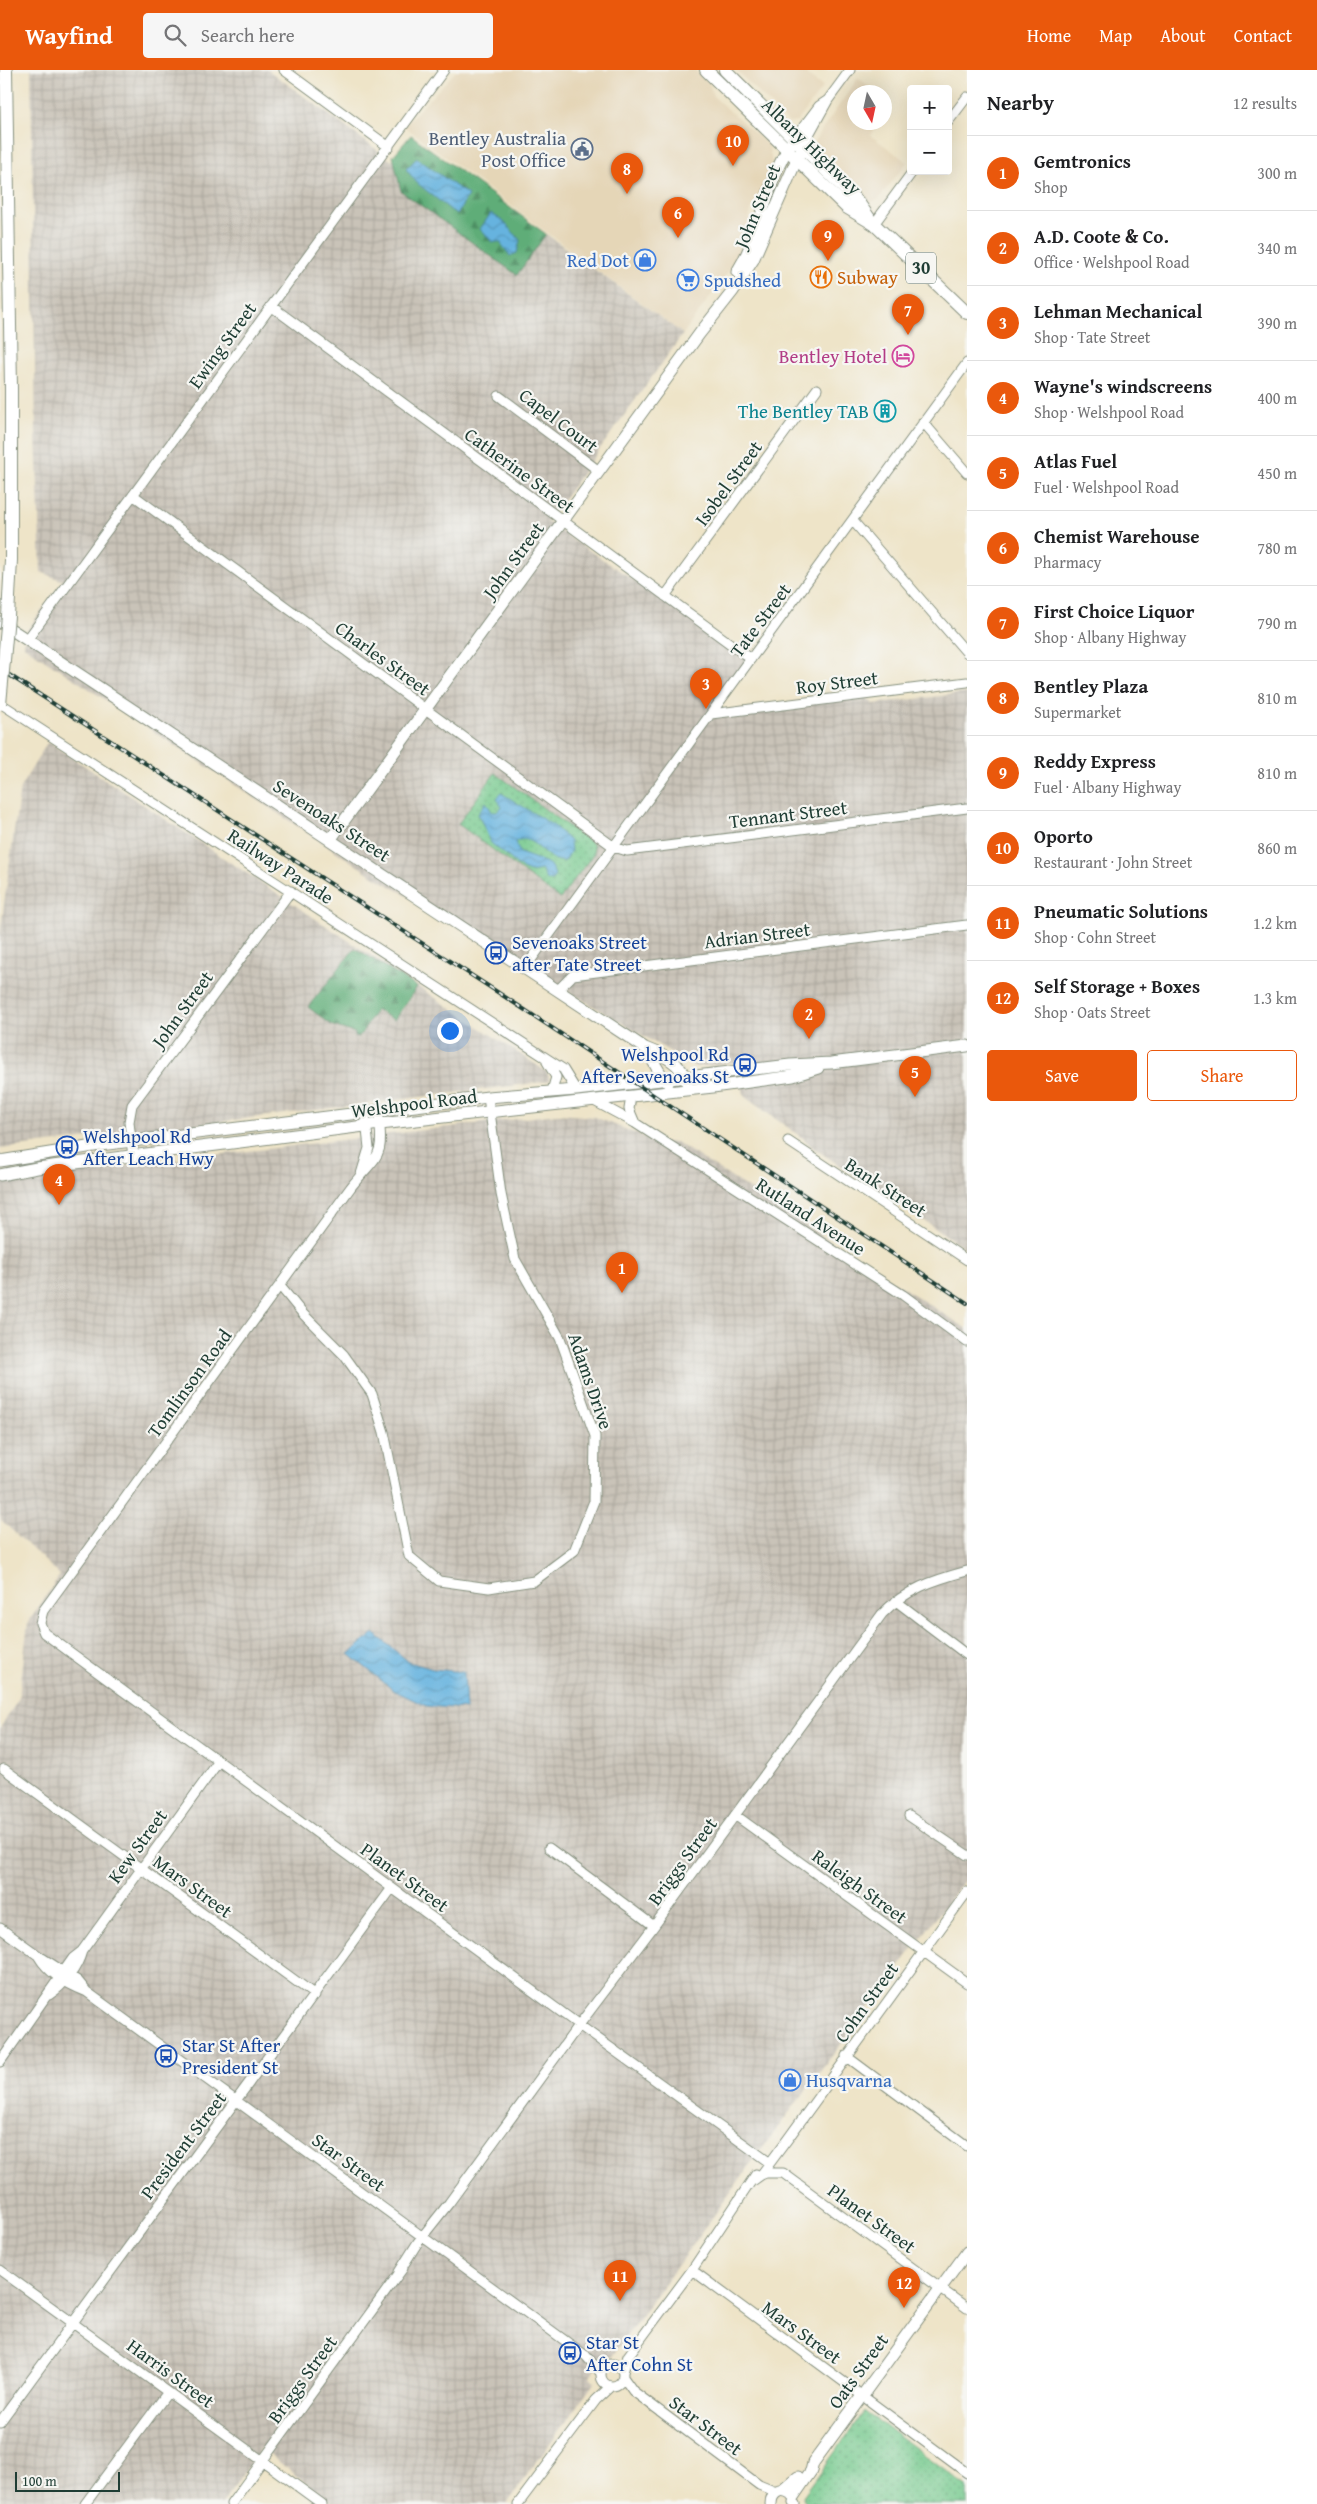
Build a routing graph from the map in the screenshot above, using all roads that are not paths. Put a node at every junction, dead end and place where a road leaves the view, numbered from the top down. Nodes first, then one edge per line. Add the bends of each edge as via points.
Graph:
1 (6, 70) edge
2 (444, 70) edge
3 (706, 70) edge
4 (724, 70) edge
5 (850, 70) edge
6 (286, 71) edge
7 (967, 97) edge
8 (952, 117) edge
9 (389, 147) junction
10 (795, 149) junction
11 (910, 175) edge
12 (874, 224) junction
13 (271, 306) junction
14 (965, 307) edge
15 (967, 363) edge
16 (817, 389) dead end
17 (499, 396) dead end
18 (923, 422) junction
19 (599, 471) junction
20 (967, 473) edge
21 (133, 495) junction
22 (562, 521) junction
23 (853, 521) junction
24 (665, 596) junction
25 (4, 619) edge
26 (27, 640) junction
27 (967, 653) edge
28 (751, 659) junction
29 (967, 682) edge
30 (0, 703) edge
31 (427, 710) junction
32 (711, 714) junction
33 (967, 808) edge
34 (330, 840) junction
35 (614, 847) junction
36 (291, 891) junction
37 (967, 925) edge
38 (525, 968) junction
39 (558, 990) junction
40 (967, 1046) edge
41 (645, 1048) junction
42 (544, 1058) junction
43 (831, 1063) junction
44 (686, 1077) junction
45 (663, 1080) junction
46 (576, 1090) junction
47 (683, 1090) junction
48 (552, 1091) junction
49 (631, 1096) junction
50 (488, 1097) junction
51 (594, 1101) junction
52 (378, 1110) junction
53 (366, 1112) junction
54 (491, 1112) junction
55 (635, 1123) junction
56 (380, 1124) junction
57 (368, 1126) junction
58 (788, 1141) dead end
59 (131, 1142) junction
60 (133, 1157) junction
61 (0, 1161) edge
62 (361, 1174) junction
63 (0, 1175) edge
64 (967, 1260) edge
65 (280, 1286) junction
66 (967, 1342) edge
67 (967, 1571) edge
68 (896, 1601) junction
69 (43, 1611) joint
70 (967, 1655) edge
71 (219, 1761) junction
72 (4, 1768) dead end
73 (734, 1815) junction
74 (909, 1816) dead end
75 (549, 1848) dead end
76 (967, 1855) edge
77 (140, 1868) junction
78 (392, 1888) junction
79 (967, 1892) edge
80 (654, 1926) junction
81 (0, 1928) edge
82 (924, 1951) junction
83 (64, 1976) junction
84 (967, 1983) edge
85 (314, 1995) junction
86 (579, 2025) junction
87 (846, 2056) junction
88 (0, 2062) edge
89 (237, 2101) junction
90 (791, 2132) junction
91 (967, 2146) edge
92 (777, 2154) junction
93 (766, 2160) junction
94 (783, 2173) junction
95 (757, 2178) junction
96 (424, 2237) junction
97 (967, 2252) edge
98 (0, 2270) edge
99 (692, 2270) junction
100 (941, 2288) junction
101 (967, 2308) edge
102 (72, 2322) junction
103 (628, 2356) junction
104 (605, 2370) junction
105 (623, 2374) junction
106 (614, 2386) junction
107 (633, 2391) junction
108 (168, 2392) junction
109 (861, 2396) junction
110 (596, 2400) junction
111 (0, 2422) edge
112 (263, 2460) junction
113 (967, 2473) edge
114 (782, 2500) edge
115 (85, 2504) edge
116 (230, 2504) edge
117 (322, 2504) edge
118 (518, 2504) edge

1 - 25 highway via 11,560
2 - 9 street, Ewing Street
3 - 10 highway, Albany Highway / 30
4 - 10 highway, Albany Highway / 30
5 - 10 street via 828,100 819,106
6 - 9 street
7 - 8 street
9 - 13 street, Ewing Street
10 - 12 highway, Albany Highway / 30 via 846,207
10 - 19 main road, John Street via 770,183 746,257 726,289 724,300
11 - 12 street
12 - 14 highway, Albany Highway / 30
13 - 21 street, Ewing Street
13 - 22 street, Catherine Street
15 - 18 street, Tate Street
16 - 24 street, Isobel Street
17 - 19 street, Capel Court
18 - 20 street
18 - 23 street, Tate Street
19 - 22 main road, John Street
21 - 26 street, Ewing Street
21 - 31 street, Charles Street
22 - 24 street, Catherine Street
22 - 31 main road, John Street
23 - 27 street
23 - 28 street, Tate Street
24 - 28 street, Catherine Street
25 - 26 main road, Sevenoaks Street
25 - 30 highway, bridge
26 - 34 main road, Sevenoaks Street
28 - 32 street, Tate Street
29 - 32 street, Roy Street
30 - 36 street, Railway Parade
31 - 34 main road, John Street
31 - 35 street, Charles Street
32 - 35 street, Tate Street
33 - 35 street, Tennant Street via 627,851
34 - 38 main road, Sevenoaks Street
35 - 38 street, Tate Street
36 - 42 street, Railway Parade
36 - 59 street, John Street via 132,1105 129,1122
37 - 39 street, Adrian Street via 573,975
38 - 39 main road, Sevenoaks Street
39 - 41 main road, Sevenoaks Street
40 - 43 main road, Welshpool Road
41 - 44 main road, Sevenoaks Street via 680,1066
41 - 45 main road, Sevenoaks Street via 661,1071
42 - 46 street, Railway Parade via 567,1073
42 - 48 street, Railway Parade via 554,1072 556,1081
43 - 44 main road, Welshpool Road via 790,1064
43 - 47 main road, Welshpool Road via 793,1076
44 - 45 main road, Welshpool Road
44 - 47 main road
45 - 46 main road, Welshpool Road
45 - 47 main road, Sevenoaks Street
46 - 48 main road, Welshpool Road
47 - 49 main road, Welshpool Road
48 - 50 main road, Welshpool Road
49 - 51 main road, Welshpool Road
49 - 55 street via 629,1109
50 - 52 main road, Welshpool Road
50 - 54 street, Adams Drive
51 - 54 main road, Welshpool Road
51 - 55 street, Rutland Avenue
52 - 53 main road, Welshpool Road
52 - 56 street, Tomlinson Road
53 - 57 street, Tomlinson Road
53 - 59 main road, Welshpool Road
54 - 56 main road, Welshpool Road
54 - 65 street, Adams Drive via 501,1194 515,1259 560,1338 595,1436 594,1501 574,1551 534,1581 489,1588 439,1582 409,1556 384,1432 372,1394 344,1355
55 - 66 street, Rutland Avenue via 903,1295
56 - 57 main road, Welshpool Road
56 - 62 street, Tomlinson Road via 380,1152
57 - 60 main road, Welshpool Road
57 - 62 street, Tomlinson Road via 369,1148
58 - 64 street, Bank Street
59 - 60 street, John Street
59 - 61 main road, Welshpool Road
60 - 63 main road, Welshpool Road
62 - 65 street, Tomlinson Road
65 - 69 street, Tomlinson Road
67 - 68 street, Briggs Street via 918,1586
68 - 70 street
68 - 73 street, Briggs Street via 882,1614
69 - 71 street, Planet Street via 40,1623 44,1633
71 - 77 street, Kew Street
71 - 78 street, Planet Street
72 - 77 street, Mars Street
73 - 80 street, Briggs Street
73 - 82 street, Raleigh Street
74 - 76 street
75 - 80 street
77 - 83 street, Kew Street via 82,1951 73,1958
77 - 85 street, Mars Street
78 - 85 street, President Street
78 - 86 street, Planet Street
79 - 82 street, Cohn Street
80 - 86 street, Briggs Street
81 - 83 street, Star Street
82 - 84 street, Raleigh Street
82 - 87 street, Cohn Street
83 - 88 street, Kew Street
83 - 89 street, Star Street
85 - 89 street, President Street
86 - 93 street, Planet Street
86 - 96 street, Briggs Street
87 - 90 street, Cohn Street
87 - 91 street
89 - 96 street, Star Street
89 - 102 street, President Street
90 - 92 street, Cohn Street
90 - 93 street, Cohn Street via 784,2136
92 - 94 street
92 - 95 street, Cohn Street
93 - 95 street, Cohn Street
94 - 95 street via 766,2173
94 - 100 street, Planet Street
95 - 99 street, Cohn Street
96 - 104 street, Star Street
96 - 112 street, Briggs Street
97 - 100 main road, Oats Street
98 - 102 street, Harris Street
99 - 103 street, Cohn Street
99 - 109 street, Mars Street
100 - 101 street, Planet Street
100 - 109 main road, Oats Street
102 - 108 street, Harris Street
102 - 111 street, President Street
103 - 104 street, Cohn Street
103 - 105 street, Cohn Street
104 - 105 street via 619,2366
104 - 106 street, Star Street
104 - 110 street
105 - 106 street
105 - 107 street, Star Street
106 - 107 street, Star Street
106 - 110 street
107 - 114 street, Star Street
108 - 112 street, Harris Street
108 - 115 street
109 - 113 street, Mars Street
109 - 114 main road, Oats Street
110 - 118 street
112 - 116 street, Briggs Street
112 - 117 street, Harris Street

